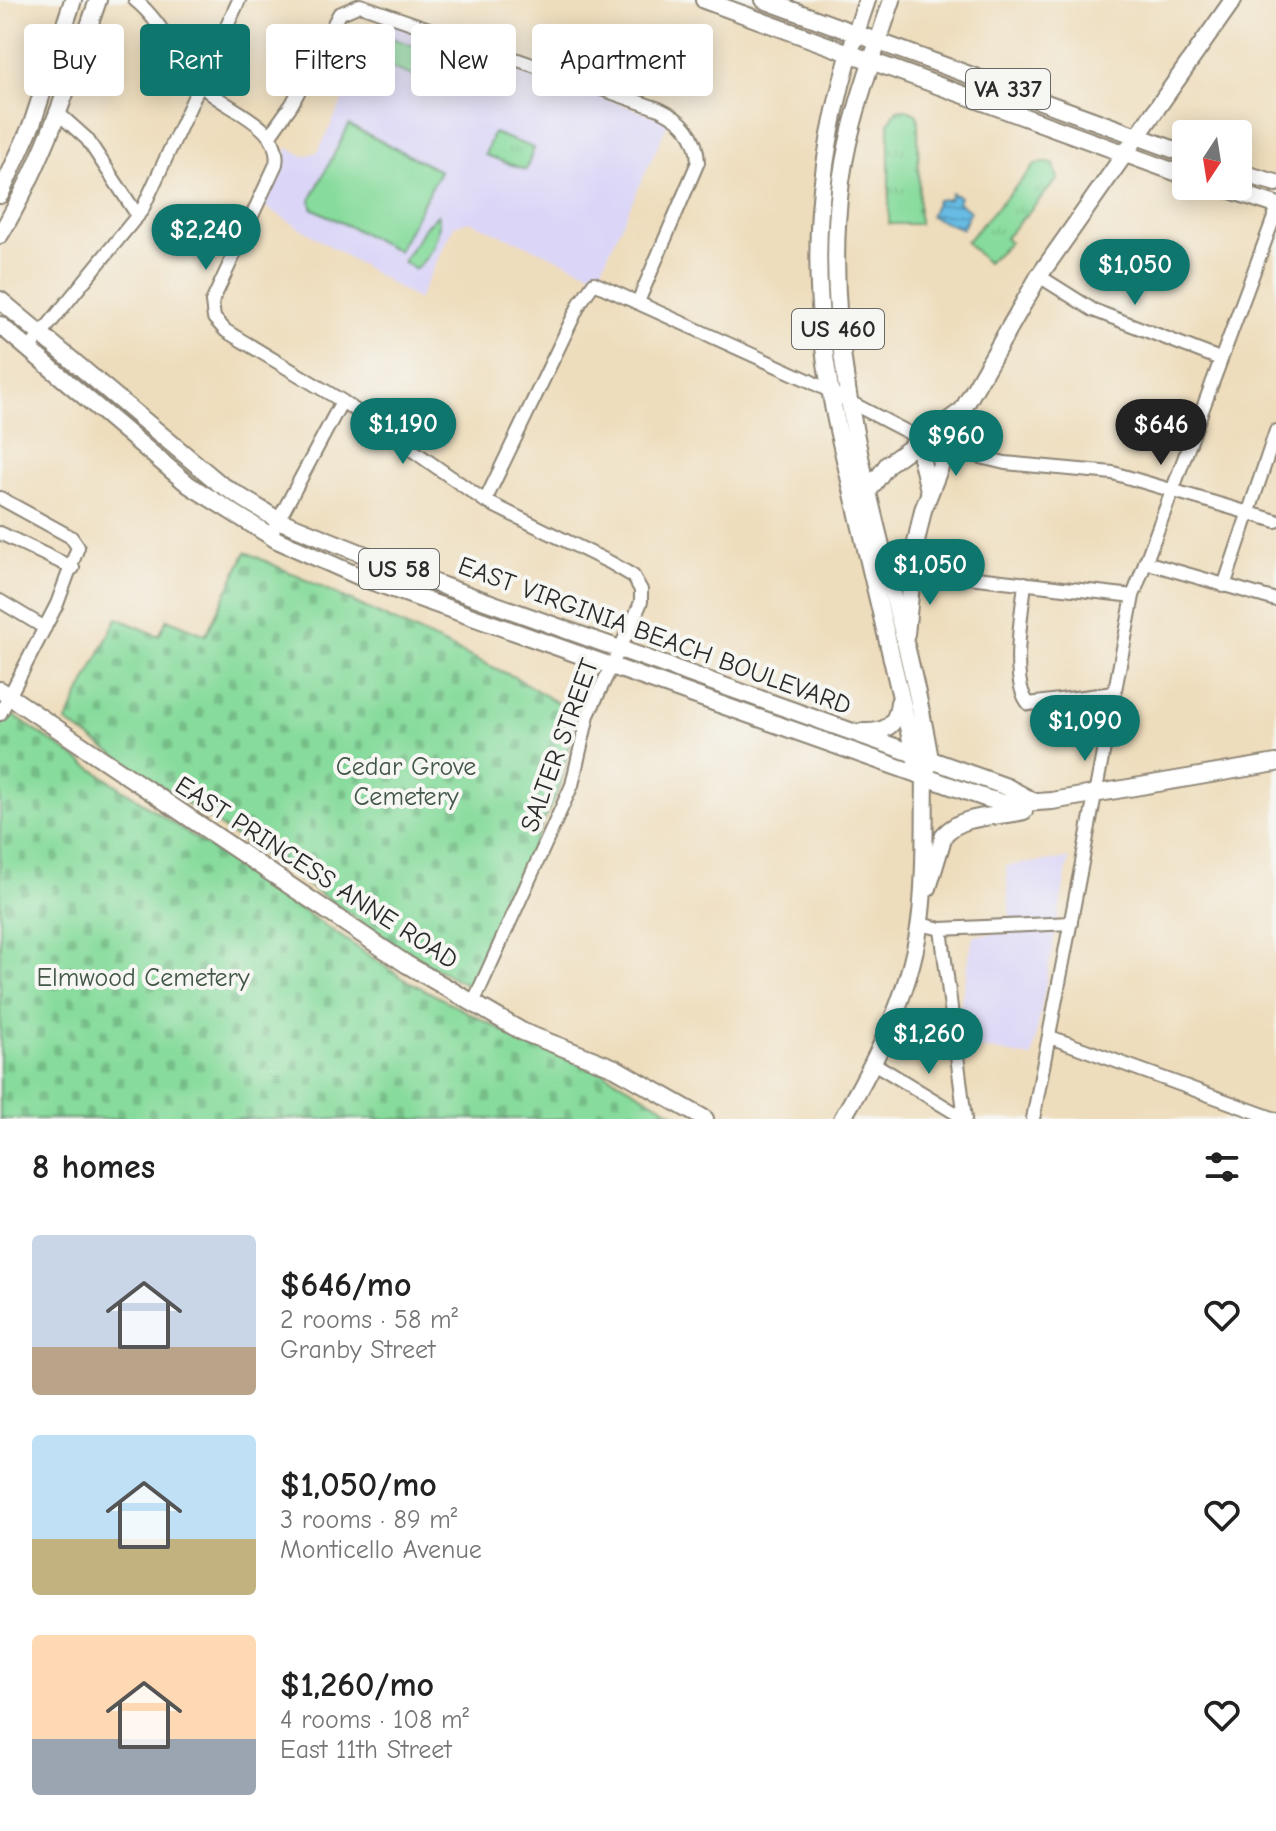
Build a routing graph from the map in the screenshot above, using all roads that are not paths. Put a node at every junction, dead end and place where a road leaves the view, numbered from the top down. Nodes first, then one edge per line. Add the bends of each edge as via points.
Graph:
1 (73, 0) edge
2 (98, 0) edge
3 (135, 0) edge
4 (239, 0) edge
5 (704, 0) edge
6 (764, 0) edge
7 (867, 0) edge
8 (892, 0) edge
9 (1233, 0) edge
10 (158, 24) edge
11 (228, 24) edge
12 (856, 32) junction
13 (878, 39) junction
14 (848, 51) junction
15 (871, 59) junction
16 (196, 96) edge
17 (217, 96) edge
18 (58, 113) junction
19 (32, 124) junction
20 (51, 131) junction
21 (270, 135) junction
22 (1138, 137) junction
23 (1172, 149) edge
24 (1125, 156) junction
25 (1172, 171) edge
26 (1252, 176) edge
27 (1276, 183) edge
28 (0, 195) edge
29 (1252, 197) edge
30 (1276, 205) edge
31 (1276, 212) edge
32 (138, 216) junction
33 (0, 235) edge
34 (1039, 276) junction
35 (0, 300) edge
36 (638, 302) junction
37 (0, 325) edge
38 (40, 334) junction
39 (29, 349) junction
40 (1220, 359) junction
41 (70, 360) junction
42 (58, 374) junction
43 (830, 391) junction
44 (342, 401) junction
45 (846, 401) junction
46 (962, 411) junction
47 (1276, 431) edge
48 (918, 445) junction
49 (948, 449) junction
50 (929, 490) junction
51 (867, 491) junction
52 (1171, 491) junction
53 (0, 498) edge
54 (485, 501) junction
55 (859, 510) junction
56 (1250, 513) junction
57 (278, 520) junction
58 (1276, 521) edge
59 (0, 533) edge
60 (270, 536) junction
61 (882, 552) junction
62 (1145, 562) junction
63 (914, 566) junction
64 (73, 568) junction
65 (1025, 583) junction
66 (443, 586) junction
67 (1224, 586) junction
68 (1133, 596) junction
69 (1276, 600) edge
70 (0, 601) edge
71 (437, 604) junction
72 (45, 628) junction
73 (905, 643) junction
74 (620, 647) junction
75 (611, 665) junction
76 (5, 693) edge
77 (1114, 693) junction
78 (900, 695) junction
79 (0, 714) edge
80 (856, 732) junction
81 (912, 753) junction
82 (930, 759) junction
83 (1276, 763) edge
84 (925, 777) junction
85 (1097, 794) junction
86 (1033, 801) junction
87 (1052, 801) junction
88 (921, 916) junction
89 (1071, 923) junction
90 (941, 929) junction
91 (474, 1001) junction
92 (1050, 1037) junction
93 (875, 1064) junction
94 (705, 1119) edge
95 (842, 1119) edge
96 (965, 1119) edge
97 (1033, 1119) edge
98 (1275, 1119) edge

1 - 19 main road
2 - 18 main road
3 - 10 street
4 - 11 street
5 - 14 main road
6 - 12 main road
7 - 12 main road
8 - 13 main road
9 - 22 main road
12 - 13 main road
12 - 14 main road
13 - 15 main road, US 460
13 - 22 main road, VA 337
14 - 15 main road, VA 337
14 - 43 main road, US 460 via 820,189 820,315
15 - 24 main road, VA 337
15 - 45 main road, US 460 via 849,137 838,223 837,310
16 - 32 street
17 - 21 street
18 - 20 main road
18 - 32 street via 87,139
19 - 20 street
19 - 28 main road
20 - 33 main road
21 - 36 street via 339,14 360,5 659,109 687,127 698,162
21 - 44 street via 278,155 212,302 214,318 226,331
22 - 23 main road, VA 337
22 - 24 main road
24 - 25 main road, VA 337
24 - 34 main road
26 - 27 main road
29 - 30 main road
31 - 40 street
32 - 38 street
34 - 40 street via 1093,310
34 - 46 main road
35 - 38 main road, EAST VIRGINIA BEACH BOULEVARD / US 58
36 - 43 street
36 - 54 street via 594,283
37 - 39 main road, EAST VIRGINIA BEACH BOULEVARD / US 58
38 - 39 street
38 - 41 main road, EAST VIRGINIA BEACH BOULEVARD / US 58
39 - 42 main road, EAST VIRGINIA BEACH BOULEVARD / US 58
40 - 52 street
41 - 42 main road
41 - 57 main road, EAST VIRGINIA BEACH BOULEVARD / US 58 via 220,484
42 - 60 main road, EAST VIRGINIA BEACH BOULEVARD / US 58 via 189,485
43 - 45 street
43 - 55 main road, US 460
44 - 54 street
44 - 57 street
45 - 48 street via 911,434
45 - 51 main road, US 460
46 - 48 main road
46 - 49 main road
47 - 56 street
48 - 50 main road
48 - 51 main road via 888,464
49 - 50 main road
49 - 52 street via 1005,463 1098,470
50 - 63 main road
51 - 55 main road
51 - 61 main road, US 460
52 - 56 street
52 - 62 street
53 - 64 street via 71,537 78,547
54 - 74 street, SALTER STREET via 633,576 641,602
55 - 78 main road, US 460
56 - 58 street
56 - 67 street
57 - 60 street
57 - 66 main road, EAST VIRGINIA BEACH BOULEVARD / US 58
59 - 64 street
60 - 71 main road, EAST VIRGINIA BEACH BOULEVARD / US 58
61 - 63 street
61 - 73 main road, US 460
62 - 67 street
62 - 68 street
63 - 65 street via 933,573
63 - 73 main road
64 - 72 street
65 - 68 street
65 - 77 street via 1018,655 1024,698 1029,704
66 - 71 main road
66 - 74 main road, EAST VIRGINIA BEACH BOULEVARD / US 58
67 - 69 street
68 - 77 street
70 - 72 street
71 - 75 main road, EAST VIRGINIA BEACH BOULEVARD / US 58
72 - 76 street
73 - 82 main road, US 460
74 - 75 street, SALTER STREET
74 - 80 main road, EAST VIRGINIA BEACH BOULEVARD / US 58
75 - 84 main road, EAST VIRGINIA BEACH BOULEVARD / US 58
75 - 91 street, SALTER STREET via 588,715 572,785
76 - 79 street
76 - 91 main road, EAST PRINCESS ANNE ROAD via 406,964
77 - 85 street
78 - 80 main road via 896,720 887,729
78 - 81 main road, US 460
80 - 81 main road, EAST VIRGINIA BEACH BOULEVARD / US 58
81 - 82 main road, EAST VIRGINIA BEACH BOULEVARD / US 58
81 - 84 main road, US 460
82 - 84 main road, US 460
82 - 86 main road, EAST VIRGINIA BEACH BOULEVARD / US 58
83 - 85 main road, US 58
84 - 86 main road, EAST VIRGINIA BEACH BOULEVARD / US 58 via 1007,804
84 - 88 main road, US 460
85 - 87 main road, EAST VIRGINIA BEACH BOULEVARD / US 58
85 - 89 street
86 - 87 main road, EAST VIRGINIA BEACH BOULEVARD / US 58
87 - 88 main road via 1013,814 966,820 950,829
88 - 90 street
88 - 93 main road, US 460 via 902,995
89 - 90 street
89 - 92 street
90 - 96 street
91 - 94 main road, EAST PRINCESS ANNE ROAD via 523,1032 615,1068
92 - 97 street
92 - 98 street
93 - 95 main road, US 460
93 - 96 street

